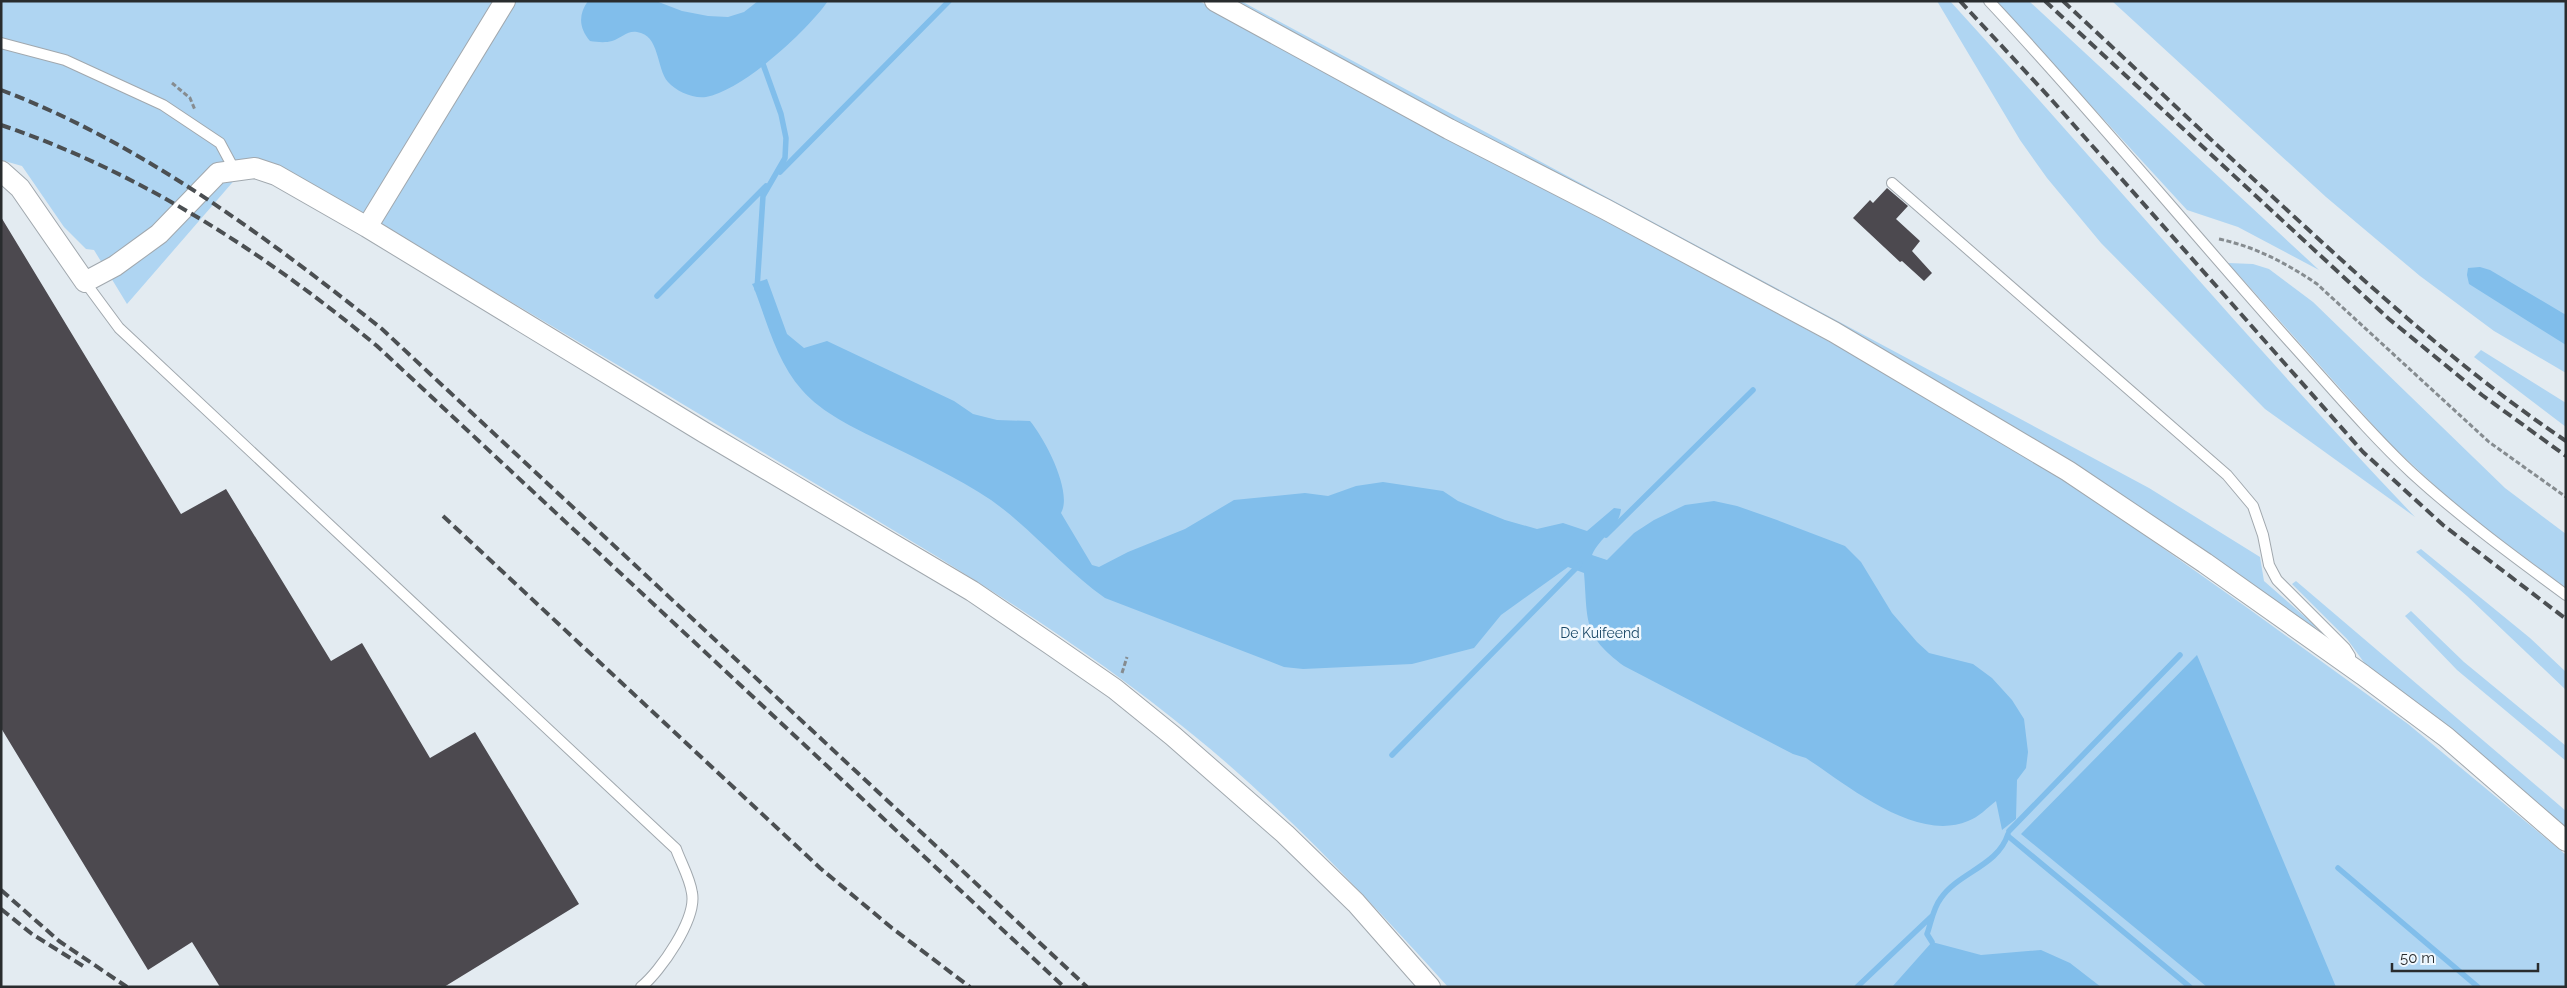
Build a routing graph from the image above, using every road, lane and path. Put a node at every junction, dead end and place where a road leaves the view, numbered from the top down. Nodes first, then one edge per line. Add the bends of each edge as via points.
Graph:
1 (505, 1) edge
2 (1215, 1) edge
3 (1989, 1) edge
4 (1, 43) edge
5 (172, 83) dead end
6 (190, 121) junction
7 (1, 171) edge
8 (235, 171) junction
9 (1892, 183) dead end
10 (367, 227) junction
11 (2199, 239) junction
12 (85, 282) junction
13 (2566, 497) edge
14 (2566, 595) edge
15 (2347, 664) junction
16 (2566, 841) edge
17 (641, 987) edge
18 (1430, 987) edge

1 - 10 street
2 - 15 street via 1449,129 1834,332 2068,471
3 - 11 lane
4 - 6 lane via 65,60 163,105
5 - 6 path via 195,104
6 - 8 lane via 220,143
7 - 12 street via 20,188
8 - 10 street via 255,168 276,175
8 - 12 street via 218,174 159,234 115,266
9 - 15 lane via 2227,475 2253,506 2263,535 2268,565 2277,580 2345,648 2350,656
10 - 18 street via 972,592 1115,689 1285,834 1356,903
11 - 13 path via 2218,239 2255,249 2317,284 2489,442
11 - 14 lane via 2411,471 2454,510
12 - 17 lane via 119,328 676,849 693,894 688,916 674,946 652,978
15 - 16 street via 2446,737

